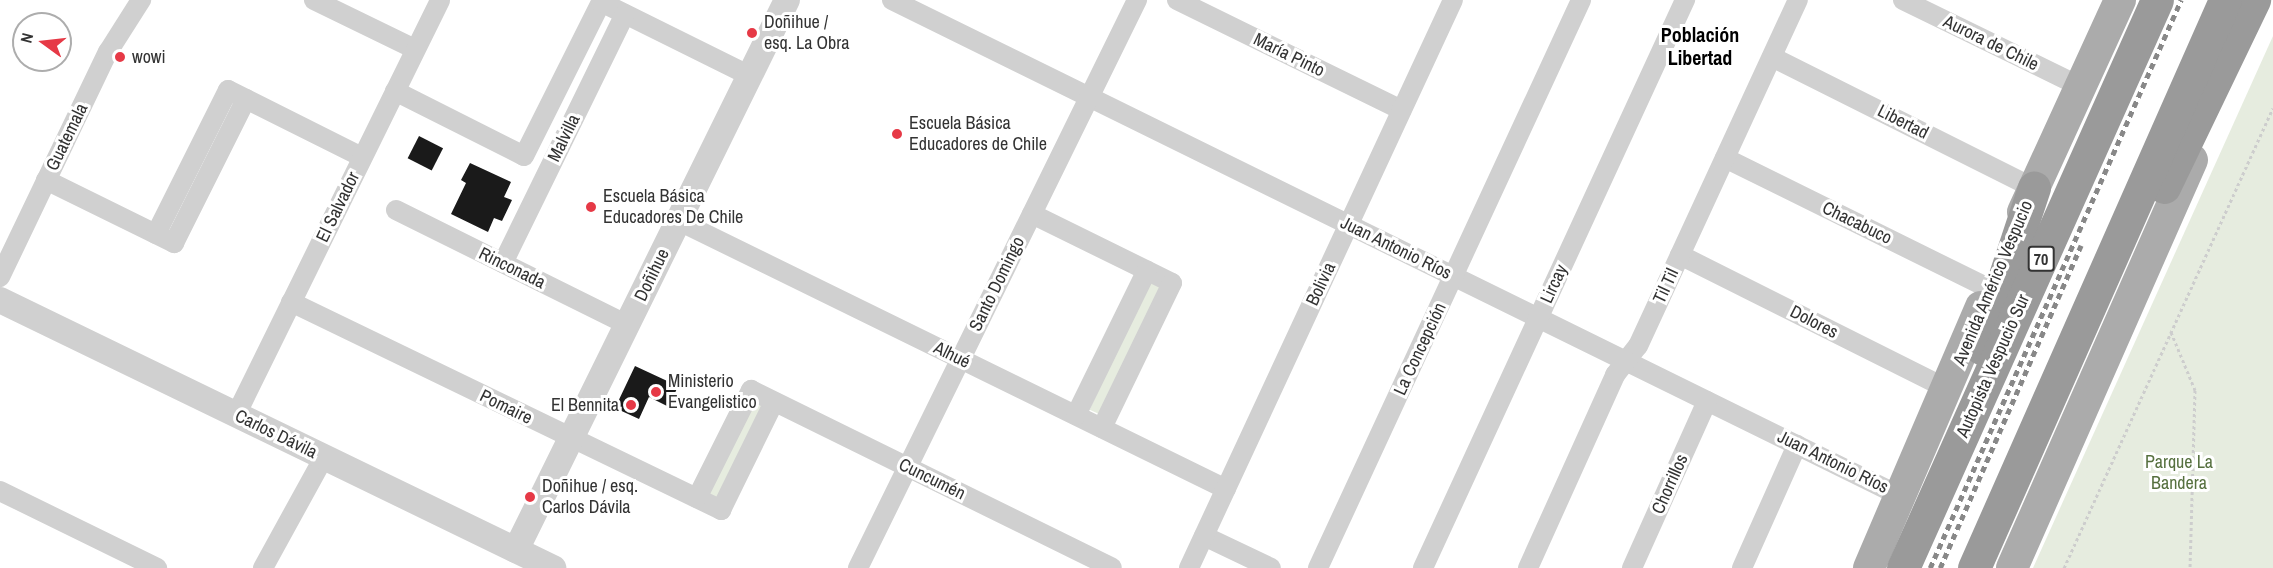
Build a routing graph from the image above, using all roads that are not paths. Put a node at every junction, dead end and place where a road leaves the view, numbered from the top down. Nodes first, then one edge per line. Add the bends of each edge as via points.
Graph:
1 (141, 0) edge
2 (314, 0) edge
3 (440, 0) edge
4 (787, 0) edge
5 (892, 0) edge
6 (1137, 0) edge
7 (1177, 0) edge
8 (1453, 0) edge
9 (1581, 0) edge
10 (1685, 0) edge
11 (1798, 0) edge
12 (1903, 0) edge
13 (2120, 0) edge
14 (2157, 0) edge
15 (2225, 0) edge
16 (2254, 0) edge
17 (2262, 0) edge
18 (625, 14) junction
19 (416, 49) junction
20 (1772, 57) junction
21 (750, 76) junction
22 (2079, 86) junction
23 (395, 91) junction
24 (1089, 97) junction
25 (246, 99) junction
26 (1402, 110) junction
27 (362, 157) junction
28 (1725, 158) junction
29 (46, 180) junction
30 (2034, 188) junction
31 (396, 210) dead end
32 (1032, 214) junction
33 (678, 221) junction
34 (1349, 224) junction
35 (156, 234) junction
36 (1680, 255) junction
37 (503, 263) junction
38 (1147, 270) junction
39 (1454, 276) junction
40 (0, 277) edge
41 (1988, 288) junction
42 (0, 300) edge
43 (291, 302) junction
44 (1538, 318) junction
45 (628, 325) junction
46 (961, 359) junction
47 (1626, 361) junction
48 (1948, 389) junction
49 (1707, 401) junction
50 (774, 402) junction
51 (236, 415) junction
52 (1076, 415) junction
53 (1101, 428) junction
54 (571, 439) junction
55 (1797, 445) junction
56 (2026, 445) junction
57 (324, 457) junction
58 (907, 467) junction
59 (1226, 489) junction
60 (0, 491) edge
61 (1900, 495) junction
62 (697, 498) junction
63 (1926, 518) junction
64 (1204, 536) junction
65 (516, 550) junction
66 (157, 568) edge
67 (263, 568) edge
68 (553, 568) edge
69 (858, 568) edge
70 (1112, 568) edge
71 (1189, 568) edge
72 (1271, 568) edge
73 (1318, 568) edge
74 (1423, 568) edge
75 (1528, 568) edge
76 (1632, 568) edge
77 (1742, 568) edge
78 (1869, 568) edge
79 (1903, 568) edge
80 (1974, 568) edge
81 (2012, 568) edge

1 - 29 street, Guatemala via 108,52
2 - 19 street
3 - 19 street, El Salvador
4 - 21 street, Doñihue
5 - 24 street, Juan Antonio Ríos
6 - 24 street, Santo Domingo
7 - 26 street, María Pinto
8 - 26 street, Bolivia
9 - 39 street, La Concepción
10 - 44 street, Lircay
11 - 20 street, Til Til
12 - 22 street, Aurora de Chile
13 - 22 main road, Avenida Américo Vespucio
14 - 63 highway, Autopista Vespucio Sur / 70
15 - 56 highway
16 - 56 highway via 2133,253
17 - 81 main road
18 - 21 street
18 - 23 street, Malvilla via 601,2 524,156
18 - 37 street, Malvilla
19 - 23 street, El Salvador
20 - 28 street, Til Til
20 - 30 street, Libertad
21 - 33 street, Doñihue
22 - 30 main road, Avenida Américo Vespucio
23 - 27 street, El Salvador
24 - 32 street, Santo Domingo
24 - 34 street, Juan Antonio Ríos
25 - 27 street
25 - 35 street via 228,90
25 - 35 street via 174,243
26 - 34 street, Bolivia
27 - 43 street, El Salvador
28 - 36 street, Til Til
28 - 41 street, Chacabuco
29 - 35 street
29 - 40 street, Guatemala
30 - 41 main road, Avenida Américo Vespucio
30 - 63 highway
31 - 37 street, Rinconada
32 - 38 street
32 - 46 street, Santo Domingo
33 - 45 street, Doñihue
33 - 46 street, Alhué
34 - 39 street, Juan Antonio Ríos
34 - 59 street, Bolivia
36 - 47 street, Til Til via 1638,346
36 - 48 street, Dolores
37 - 45 street, Rinconada
38 - 52 street
38 - 53 street via 1172,283
39 - 44 street, Juan Antonio Ríos
39 - 73 street, La Concepción
41 - 48 main road, Avenida Américo Vespucio
42 - 51 street, Carlos Dávila
43 - 51 street, El Salvador
43 - 54 street, Pomaire
44 - 47 street, Juan Antonio Ríos
44 - 74 street, Lircay
45 - 54 street, Doñihue
46 - 52 street, Alhué
46 - 58 street, Santo Domingo
47 - 49 street, Juan Antonio Ríos
47 - 75 street, Til Til via 1615,375
48 - 61 main road, Avenida Américo Vespucio
49 - 55 street, Juan Antonio Ríos
49 - 76 street, Chorrillos
50 - 58 street, Cuncumén
50 - 62 street, Cuncumén via 751,390
50 - 62 street, Pomaire via 721,510
51 - 57 street, Carlos Dávila
52 - 53 street, Alhué
53 - 59 street, Alhué
54 - 62 street, Pomaire
54 - 65 street, Doñihue
55 - 61 street, Juan Antonio Ríos
55 - 77 street
56 - 80 highway
57 - 65 street, Carlos Dávila
57 - 67 street
58 - 69 street, Santo Domingo
58 - 70 street, Cuncumén
59 - 64 street, Bolivia
60 - 66 street
61 - 78 main road, Avenida Américo Vespucio
63 - 79 highway, Autopista Vespucio Sur / 70
64 - 71 street, Bolivia
64 - 72 street
65 - 68 street, Carlos Dávila

